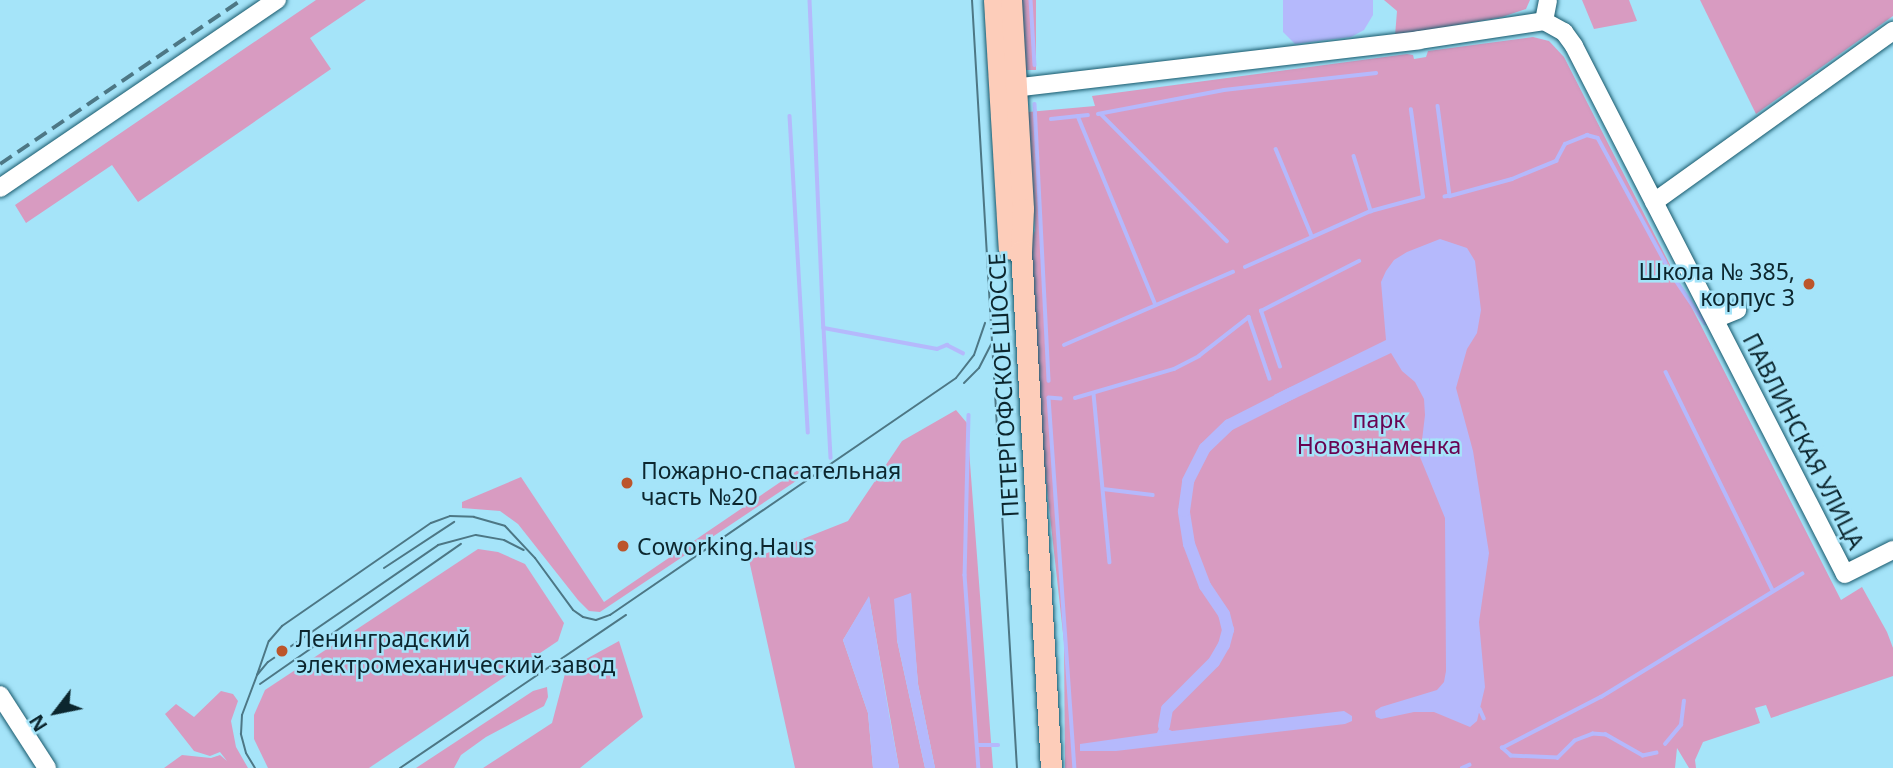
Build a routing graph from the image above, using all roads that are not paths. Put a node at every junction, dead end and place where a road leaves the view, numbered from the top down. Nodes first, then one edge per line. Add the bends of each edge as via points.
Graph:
1 (276, 0) edge
2 (994, 0) edge
3 (1011, 0) edge
4 (1548, 0) edge
5 (1544, 21) junction
6 (1893, 31) edge
7 (1009, 89) junction
8 (0, 188) edge
9 (1654, 202) junction
10 (1737, 310) dead end
11 (1715, 319) junction
12 (1893, 550) edge
13 (0, 695) edge
14 (47, 768) edge
15 (1038, 768) edge
16 (1051, 768) edge

1 - 8 street
2 - 7 main road, ПЕТЕРГОФСКОЕ ШОССЕ
3 - 7 main road, ПЕТЕРГОФСКОЕ ШОССЕ
4 - 5 street
5 - 7 street
5 - 9 street, ПАВЛИНСКАЯ УЛИЦА via 1564,32 1574,46
6 - 9 street
7 - 15 main road, ПЕТЕРГОФСКОЕ ШОССЕ
7 - 16 main road, ПЕТЕРГОФСКОЕ ШОССЕ via 1023,209 1021,251
9 - 11 street, ПАВЛИНСКАЯ УЛИЦА
10 - 11 street, ПАВЛИНСКАЯ УЛИЦА
11 - 12 street, ПАВЛИНСКАЯ УЛИЦА via 1844,574
13 - 14 street

